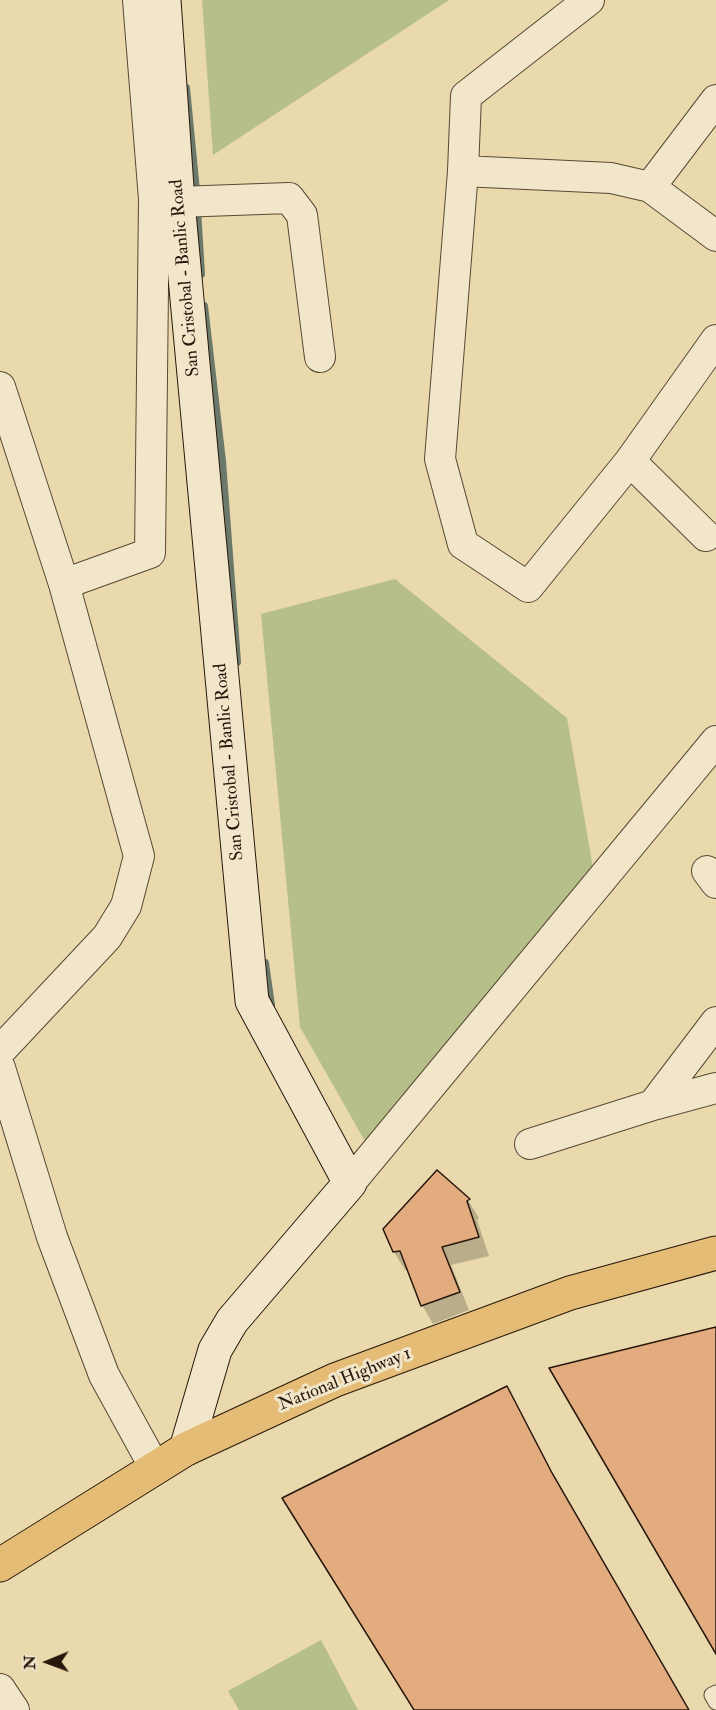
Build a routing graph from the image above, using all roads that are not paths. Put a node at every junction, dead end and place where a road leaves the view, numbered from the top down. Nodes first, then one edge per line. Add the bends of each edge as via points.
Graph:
1 (138, 0) edge
2 (164, 0) edge
3 (590, 0) edge
4 (716, 100) edge
5 (463, 171) junction
6 (650, 187) junction
7 (178, 202) junction
8 (716, 236) edge
9 (716, 340) edge
10 (320, 357) dead end
11 (0, 387) edge
12 (630, 462) junction
13 (706, 536) dead end
14 (64, 584) junction
15 (716, 741) edge
16 (716, 1022) edge
17 (0, 1051) edge
18 (0, 1068) edge
19 (716, 1088) edge
20 (652, 1105) junction
21 (530, 1144) dead end
22 (351, 1183) junction
23 (716, 1253) edge
24 (186, 1449) junction
25 (155, 1468) junction
26 (0, 1565) edge
27 (0, 1689) edge
28 (716, 1693) edge
29 (716, 1702) edge
30 (14, 1710) edge

1 - 14 street via 154,199 150,553
2 - 7 street, San Cristobal - Banlic Road
3 - 5 street via 466,96
4 - 6 street
5 - 6 street via 611,178
5 - 12 street via 440,459 463,544 528,586
6 - 8 street
7 - 10 street via 289,198 302,215
7 - 22 street, San Cristobal - Banlic Road via 252,1001
9 - 12 street
11 - 14 street
12 - 13 street
14 - 17 street via 139,856 126,906 107,937
15 - 22 street
16 - 20 street
18 - 25 street via 52,1237 104,1375
19 - 20 street
20 - 21 street
22 - 24 street via 232,1321 215,1350
23 - 24 highway, National Highway 1 via 570,1293 335,1380
24 - 25 highway, National Highway 1
25 - 26 highway, National Highway 1
27 - 30 street
28 - 29 lane via 712,1695

